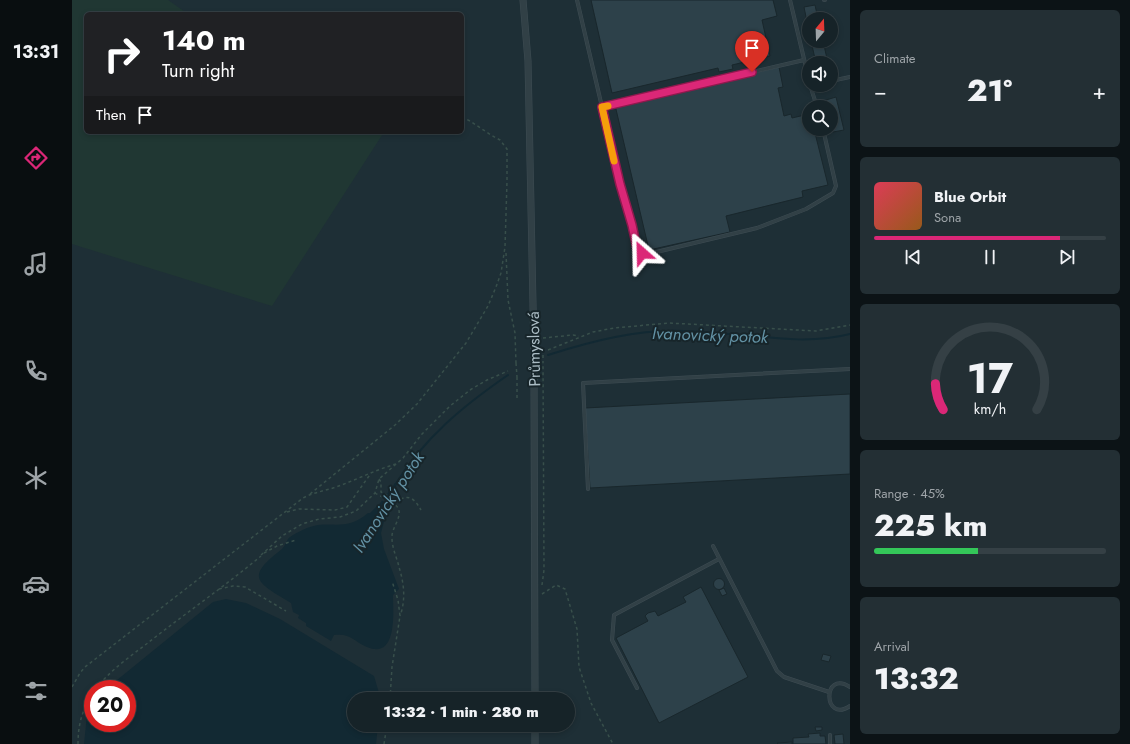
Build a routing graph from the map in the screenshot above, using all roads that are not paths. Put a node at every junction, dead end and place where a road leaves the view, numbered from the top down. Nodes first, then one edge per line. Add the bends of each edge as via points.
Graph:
1 (523, 0) edge
2 (577, 0) edge
3 (790, 0) edge
4 (803, 56) edge
5 (802, 60) edge
6 (850, 77) edge
7 (838, 80) edge
8 (602, 107) junction
9 (825, 136) edge
10 (850, 369) edge
11 (588, 489) dead end
12 (713, 546) dead end
13 (719, 559) junction
14 (850, 687) edge
15 (637, 688) dead end
16 (535, 692) edge
17 (829, 692) junction
18 (849, 708) edge
19 (535, 732) edge
20 (830, 735) dead end
21 (535, 744) edge
22 (830, 744) edge

1 - 16 street, Průmyslová, bridge via 528,61 534,354
2 - 8 lane
3 - 4 lane
5 - 8 lane
6 - 7 lane
8 - 9 lane via 638,252 648,254 757,228 806,209 833,193 836,186
10 - 11 lane via 583,383
12 - 13 lane
13 - 15 lane via 614,615 612,640
13 - 17 lane via 777,671 784,677
14 - 17 lane via 838,684
17 - 18 lane via 829,700 834,707
19 - 21 street
20 - 22 lane

